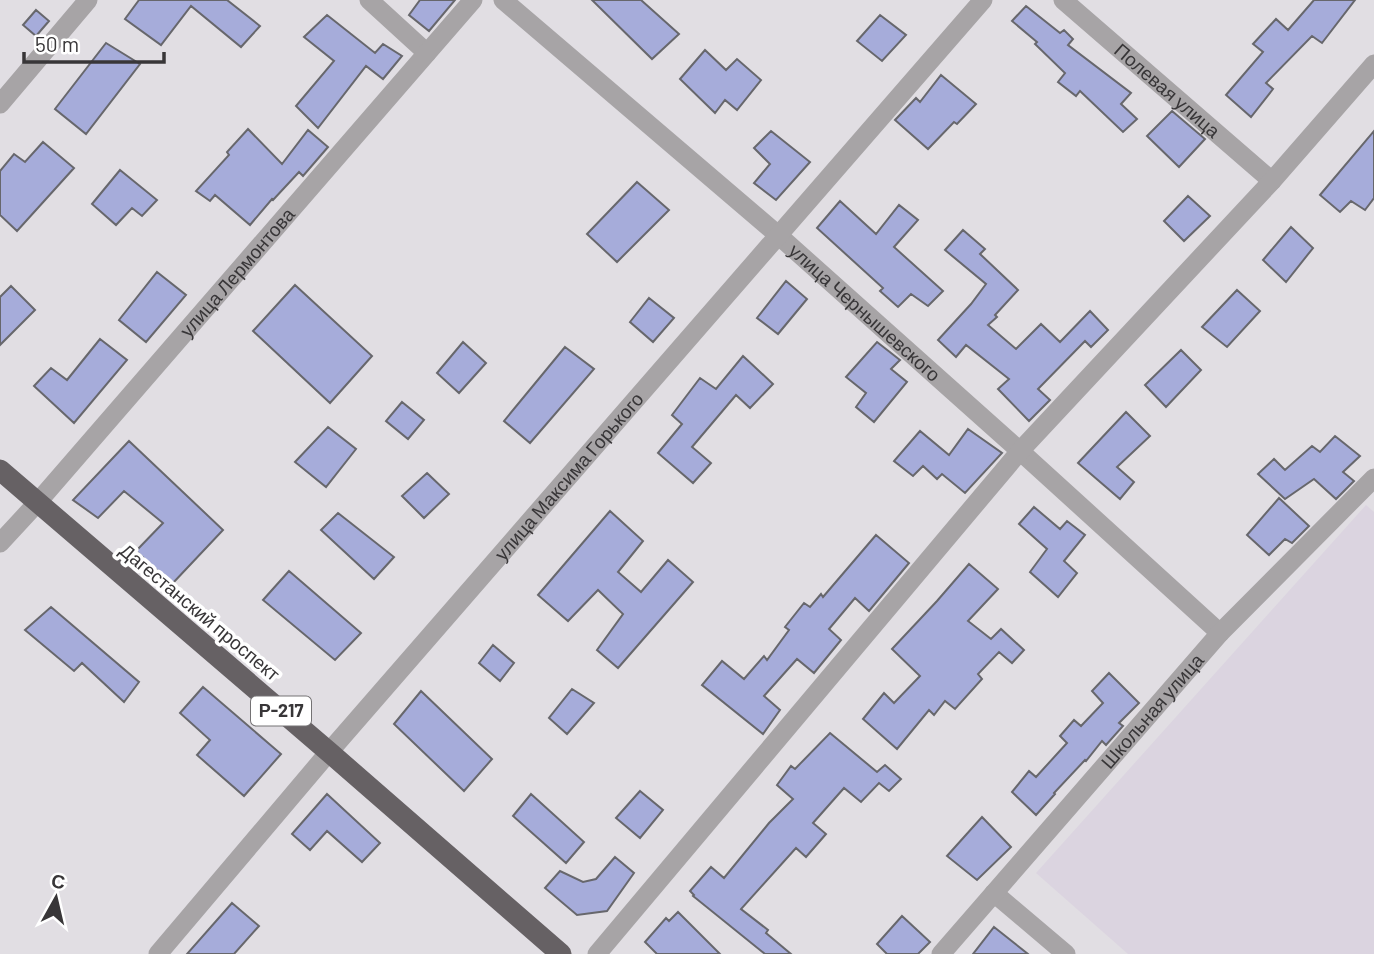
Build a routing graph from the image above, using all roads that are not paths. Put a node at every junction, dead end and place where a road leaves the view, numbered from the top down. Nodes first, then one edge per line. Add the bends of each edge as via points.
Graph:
1 (88, 0) edge
2 (369, 0) edge
3 (473, 0) edge
4 (503, 0) edge
5 (983, 0) edge
6 (1063, 0) edge
7 (427, 53) junction
8 (1374, 64) edge
9 (0, 104) edge
10 (1272, 181) junction
11 (778, 235) junction
12 (1020, 451) junction
13 (0, 470) edge
14 (1374, 478) edge
15 (37, 503) junction
16 (0, 543) edge
17 (1220, 633) junction
18 (329, 752) junction
19 (994, 893) junction
20 (158, 954) edge
21 (561, 954) edge
22 (597, 954) edge
23 (941, 954) edge
24 (1066, 954) edge

1 - 9 street
2 - 7 street
3 - 7 street, улица Лермонтова
4 - 11 street, улица Чернышевского
5 - 11 street, улица Максима Горького
6 - 10 street, Полевая улица
7 - 15 street, улица Лермонтова
8 - 10 street
10 - 12 street
11 - 12 street, улица Чернышевского
11 - 18 street, улица Максима Горького
12 - 17 street, улица Чернышевского
12 - 22 street
13 - 15 highway, Дагестанский проспект / Р-217
14 - 17 street, Школьная улица
15 - 16 street, улица Лермонтова
15 - 18 highway, Дагестанский проспект / Р-217
17 - 19 street, Школьная улица
18 - 20 street, улица Максима Горького
18 - 21 highway, Дагестанский проспект / Р-217
19 - 23 street, Школьная улица
19 - 24 street

